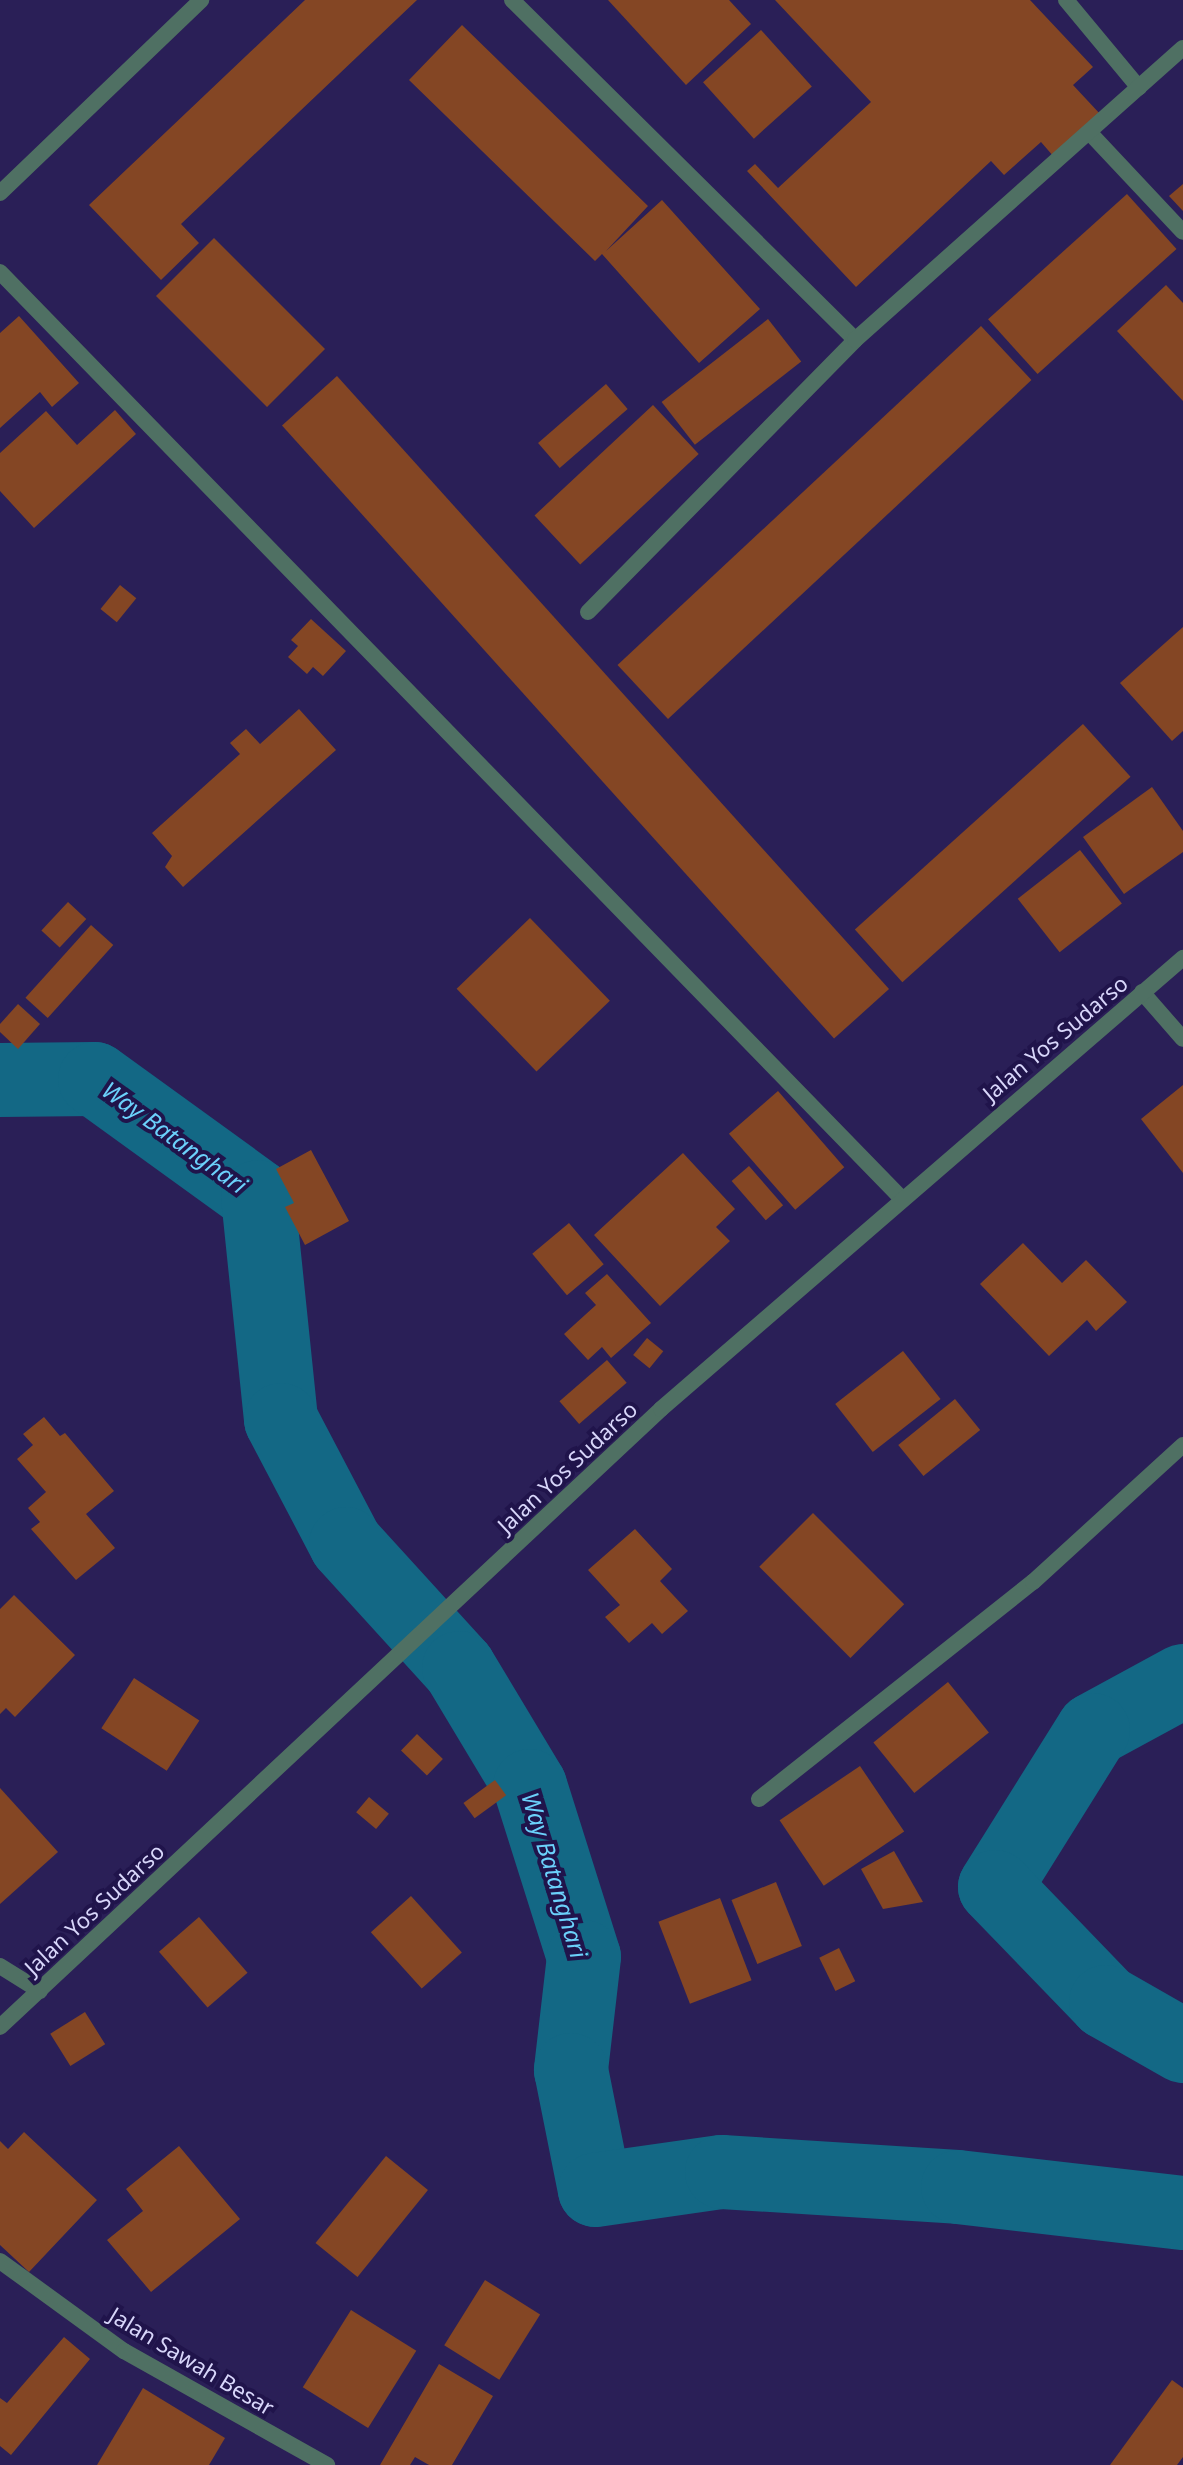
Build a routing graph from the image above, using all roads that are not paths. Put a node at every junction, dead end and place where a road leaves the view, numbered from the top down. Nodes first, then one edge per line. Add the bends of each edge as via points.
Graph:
1 (201, 0) edge
2 (512, 0) edge
3 (1066, 0) edge
4 (1183, 48) edge
5 (1139, 88) junction
6 (1089, 132) junction
7 (0, 193) edge
8 (1183, 232) edge
9 (0, 272) edge
10 (855, 340) junction
11 (588, 612) dead end
12 (1183, 958) edge
13 (1142, 992) junction
14 (1183, 1039) edge
15 (901, 1198) junction
16 (1183, 1445) edge
17 (759, 1799) dead end
18 (0, 1966) edge
19 (40, 1991) junction
20 (0, 2027) edge
21 (0, 2261) edge
22 (327, 2465) edge

1 - 7 street
2 - 10 street
3 - 5 street
4 - 5 street
5 - 6 street
6 - 8 street
6 - 10 street
9 - 15 street
10 - 11 street
12 - 13 street, Jalan Yos Sudarso
13 - 14 street
13 - 15 street, Jalan Yos Sudarso
15 - 19 street, Jalan Yos Sudarso via 537,1525
16 - 17 street via 1033,1582
18 - 19 street
19 - 20 street, Jalan Yos Sudarso
21 - 22 street, Jalan Sawah Besar via 124,2351

